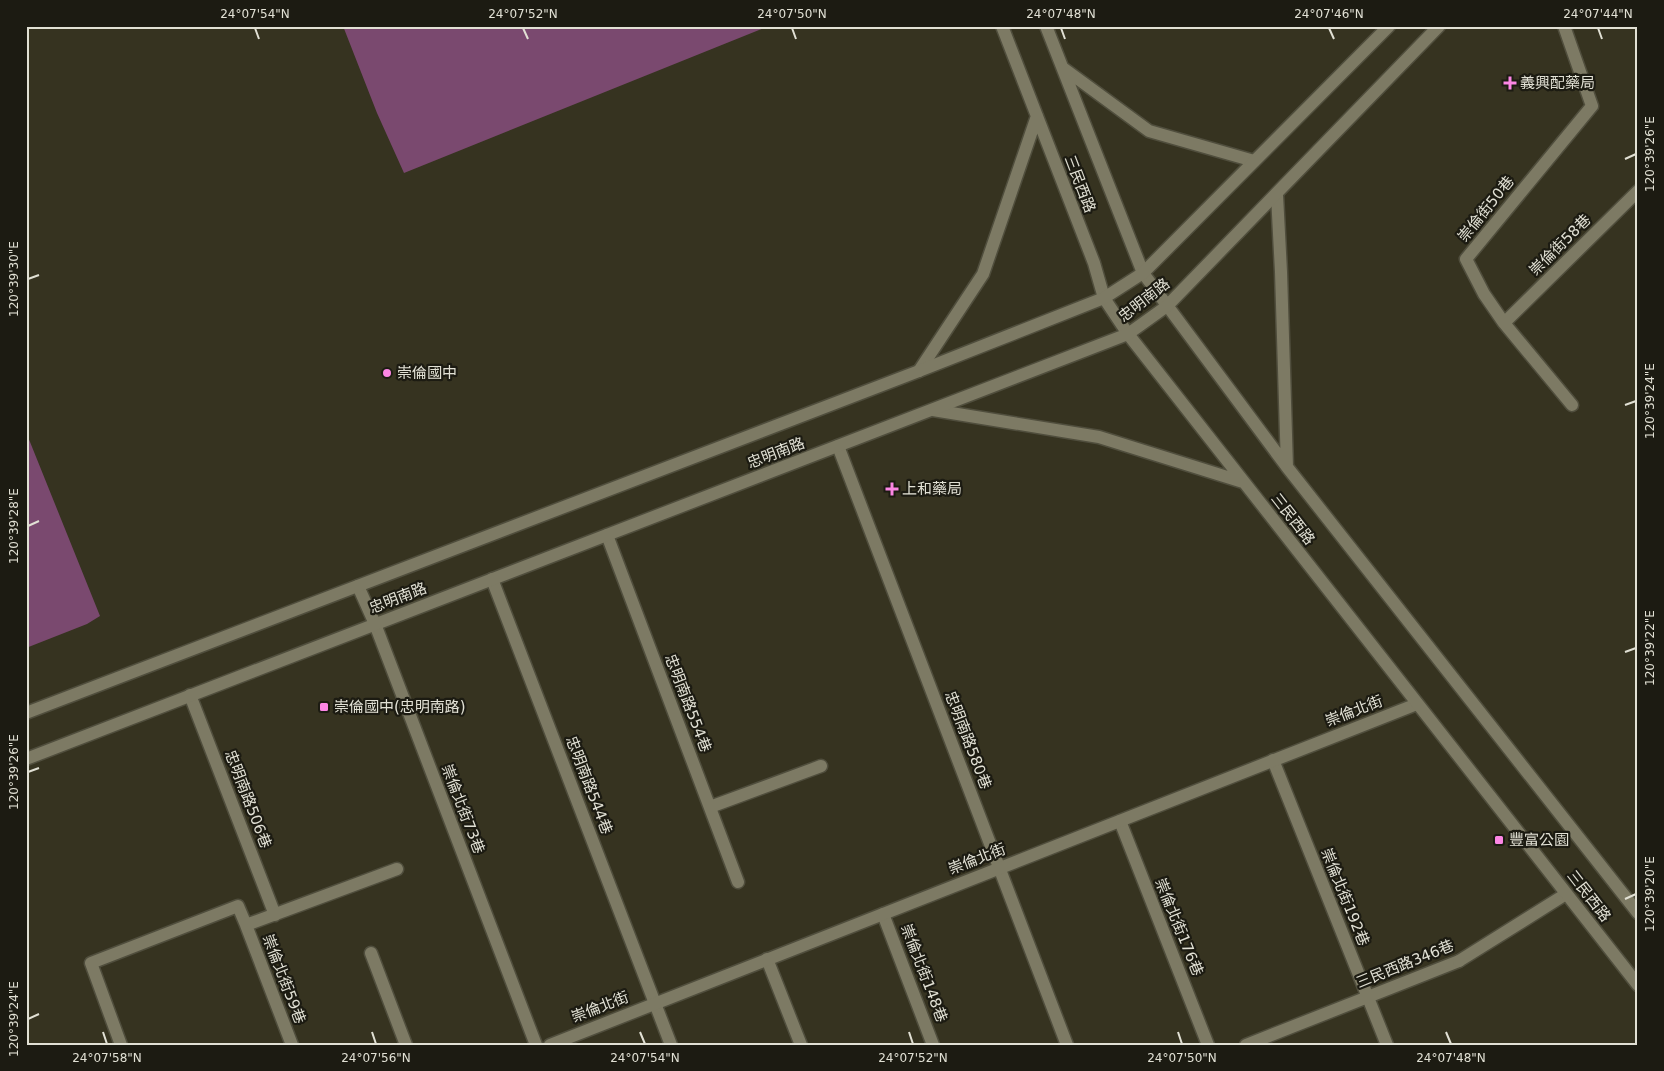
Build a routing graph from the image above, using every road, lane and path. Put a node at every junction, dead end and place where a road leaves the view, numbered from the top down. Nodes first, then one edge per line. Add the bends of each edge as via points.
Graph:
1 (1002, 26) edge
2 (1046, 26) edge
3 (1388, 26) edge
4 (1439, 26) edge
5 (1564, 26) edge
6 (1062, 68) junction
7 (1037, 116) junction
8 (1254, 162) junction
9 (1638, 191) edge
10 (1277, 195) junction
11 (1143, 273) junction
12 (1104, 298) junction
13 (1167, 306) junction
14 (1504, 323) junction
15 (1128, 334) junction
16 (919, 371) junction
17 (1572, 405) dead end
18 (933, 410) junction
19 (838, 446) junction
20 (1286, 467) junction
21 (1243, 482) junction
22 (607, 535) junction
23 (492, 579) junction
24 (358, 586) junction
25 (375, 624) junction
26 (190, 696) junction
27 (1417, 704) junction
28 (26, 713) edge
29 (26, 759) edge
30 (1273, 760) junction
31 (821, 766) dead end
32 (710, 807) junction
33 (1120, 821) junction
34 (999, 868) junction
35 (397, 869) dead end
36 (738, 882) dead end
37 (1566, 894) junction
38 (1638, 913) edge
39 (883, 914) junction
40 (275, 915) junction
41 (246, 925) junction
42 (371, 953) dead end
43 (767, 959) junction
44 (1638, 985) edge
45 (1367, 997) junction
46 (655, 1003) junction
47 (121, 1045) edge
48 (292, 1045) edge
49 (406, 1045) edge
50 (536, 1045) edge
51 (550, 1045) edge
52 (671, 1045) edge
53 (801, 1045) edge
54 (933, 1045) edge
55 (1067, 1045) edge
56 (1208, 1045) edge
57 (1246, 1045) edge
58 (1387, 1045) edge

1 - 7 street, 三民西路
2 - 6 street, 三民西路
3 - 8 street, 忠明南路
4 - 10 street, 忠明南路
5 - 14 street, 崇倫街50巷 via 1592,106 1466,259
6 - 8 street via 1149,131
6 - 11 street, 三民西路
7 - 12 street, 三民西路 via 1094,263
7 - 16 street via 983,274
8 - 11 street, 忠明南路
9 - 14 street, 崇倫街58巷
10 - 13 street, 忠明南路
10 - 20 street
11 - 12 street, 忠明南路
11 - 13 street, 三民西路
12 - 15 street, 三民西路
12 - 16 street, 忠明南路
13 - 15 street, 忠明南路
13 - 20 street, 三民西路
14 - 17 street, 崇倫街50巷
15 - 18 street, 忠明南路
15 - 21 street, 三民西路
16 - 24 street, 忠明南路
18 - 19 street, 忠明南路
18 - 21 street via 1098,437
19 - 22 street, 忠明南路
19 - 34 street, 忠明南路580巷
20 - 38 street, 三民西路
21 - 27 street, 三民西路
22 - 23 street, 忠明南路
22 - 32 street, 忠明南路554巷
23 - 25 street, 忠明南路
23 - 46 street, 忠明南路544巷
24 - 25 street, 崇倫北街73巷
24 - 28 street, 忠明南路
25 - 26 street, 忠明南路
25 - 50 street, 崇倫北街73巷
26 - 29 street, 忠明南路
26 - 40 street, 忠明南路506巷
27 - 30 street, 崇倫北街
27 - 37 street, 三民西路
30 - 33 street, 崇倫北街
30 - 45 street, 崇倫北街192巷
31 - 32 street
32 - 36 street, 忠明南路554巷
33 - 34 street, 崇倫北街
33 - 56 street, 崇倫北街176巷
34 - 39 street, 崇倫北街
34 - 55 street, 忠明南路580巷
35 - 40 street
37 - 44 street, 三民西路
37 - 45 street, 三民西路346巷 via 1459,960
39 - 43 street, 崇倫北街
39 - 54 street, 崇倫北街148巷
40 - 41 street
41 - 47 street via 238,906 91,963
41 - 48 street, 崇倫北街59巷
42 - 49 street
43 - 46 street, 崇倫北街
43 - 53 street
45 - 57 street, 三民西路346巷
45 - 58 street, 崇倫北街192巷
46 - 51 street, 崇倫北街
46 - 52 street, 忠明南路544巷

